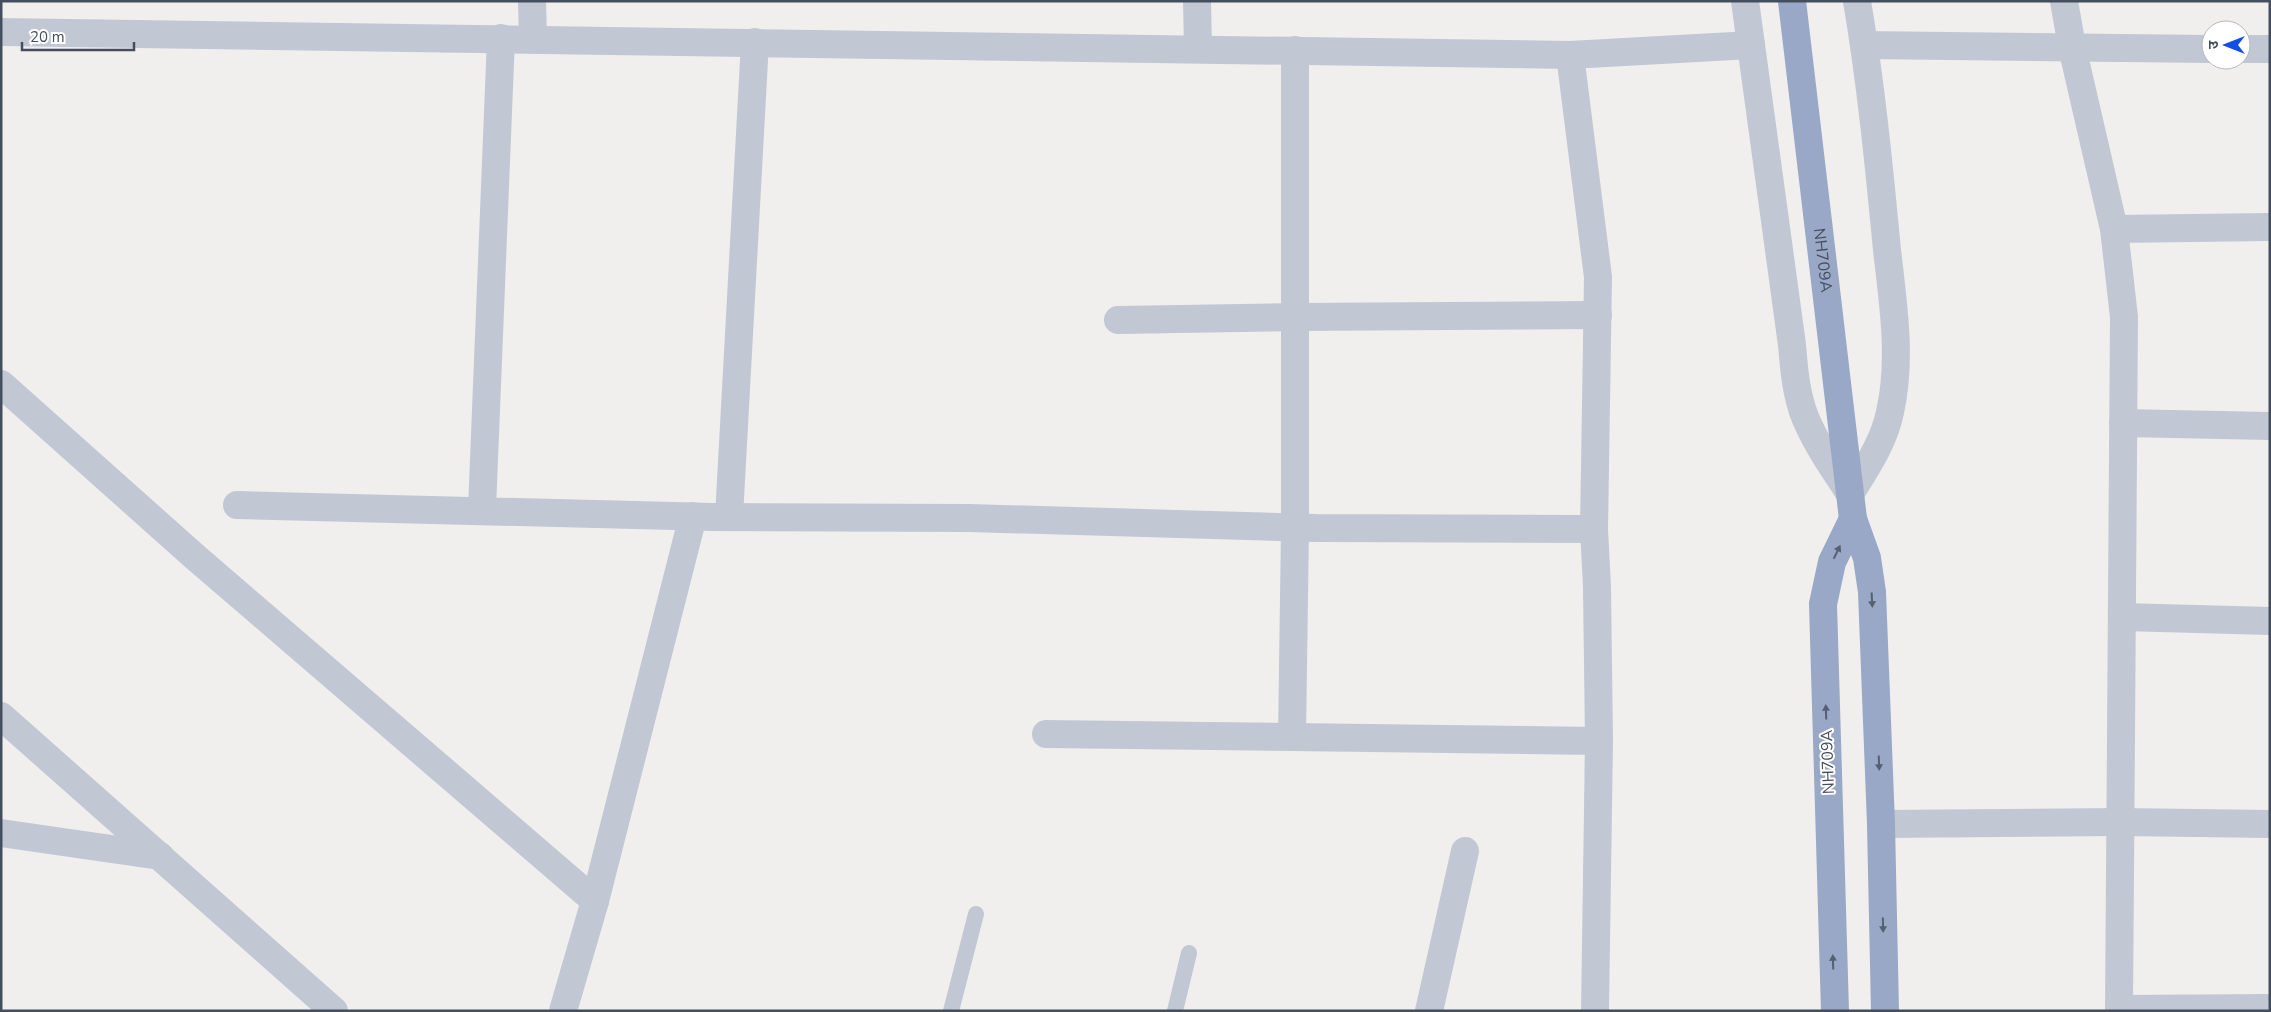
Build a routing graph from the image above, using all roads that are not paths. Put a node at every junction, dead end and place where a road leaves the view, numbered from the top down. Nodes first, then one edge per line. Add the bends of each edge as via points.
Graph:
1 (532, 1) edge
2 (1197, 1) edge
3 (1745, 1) edge
4 (1792, 1) edge
5 (1857, 1) edge
6 (2064, 1) edge
7 (1, 32) edge
8 (501, 38) junction
9 (533, 39) junction
10 (755, 42) junction
11 (1751, 45) junction
12 (1864, 45) junction
13 (2072, 47) junction
14 (1198, 48) junction
15 (2201, 49) edge
16 (2251, 49) edge
17 (2270, 49) edge
18 (1295, 50) junction
19 (1570, 54) junction
20 (2270, 227) edge
21 (2114, 229) junction
22 (1598, 315) junction
23 (1295, 317) junction
24 (1118, 320) dead end
25 (1, 384) edge
26 (2123, 423) junction
27 (2270, 426) edge
28 (237, 504) dead end
29 (1852, 506) junction
30 (482, 510) junction
31 (693, 516) junction
32 (729, 517) junction
33 (1295, 528) junction
34 (1594, 529) junction
35 (2122, 617) junction
36 (2270, 621) edge
37 (1, 716) edge
38 (1046, 734) dead end
39 (1292, 738) junction
40 (1599, 741) junction
41 (2120, 822) junction
42 (1881, 824) junction
43 (2270, 824) edge
44 (1, 833) edge
45 (1465, 851) dead end
46 (160, 856) junction
47 (595, 901) junction
48 (976, 914) dead end
49 (1189, 953) dead end
50 (2270, 1008) edge
51 (2119, 1010) edge
52 (334, 1011) edge
53 (563, 1011) edge
54 (951, 1011) edge
55 (1175, 1011) edge
56 (1429, 1011) edge
57 (1595, 1011) edge
58 (1835, 1011) edge
59 (1885, 1011) edge

1 - 9 street
2 - 14 street
3 - 11 street
4 - 29 highway, NH709A
5 - 12 street
6 - 13 street
7 - 8 street
8 - 9 street
8 - 30 street
9 - 10 street
10 - 14 street
10 - 32 street
11 - 19 street
11 - 29 street via 1795,382 1804,416
12 - 13 street
12 - 29 street via 1875,119 1896,332 1896,371 1890,413
13 - 15 street
13 - 21 street
14 - 18 street
16 - 17 street
18 - 19 street
18 - 23 street
19 - 22 street via 1598,277
20 - 21 street
21 - 26 street via 2124,317
22 - 23 street
22 - 34 street
23 - 24 street
23 - 33 street
25 - 47 street via 194,556
26 - 27 street
26 - 35 street
28 - 30 street
29 -> 42 highway, NH709A via 1867,558 1872,592
58 -> 29 highway, NH709A via 1823,604 1832,562
30 - 31 street
31 - 32 street
31 - 47 street
32 - 33 street via 969,518
33 - 34 street
33 - 39 street
34 - 40 street
35 - 36 street
35 - 41 street
37 - 46 street
38 - 39 street
39 - 40 street
40 - 57 street
41 - 42 street
41 - 43 street
41 - 51 street
42 -> 59 highway, NH709A
44 - 46 street
45 - 56 street
46 - 52 street
47 - 53 street
48 - 54 lane
49 - 55 lane
50 - 51 street

